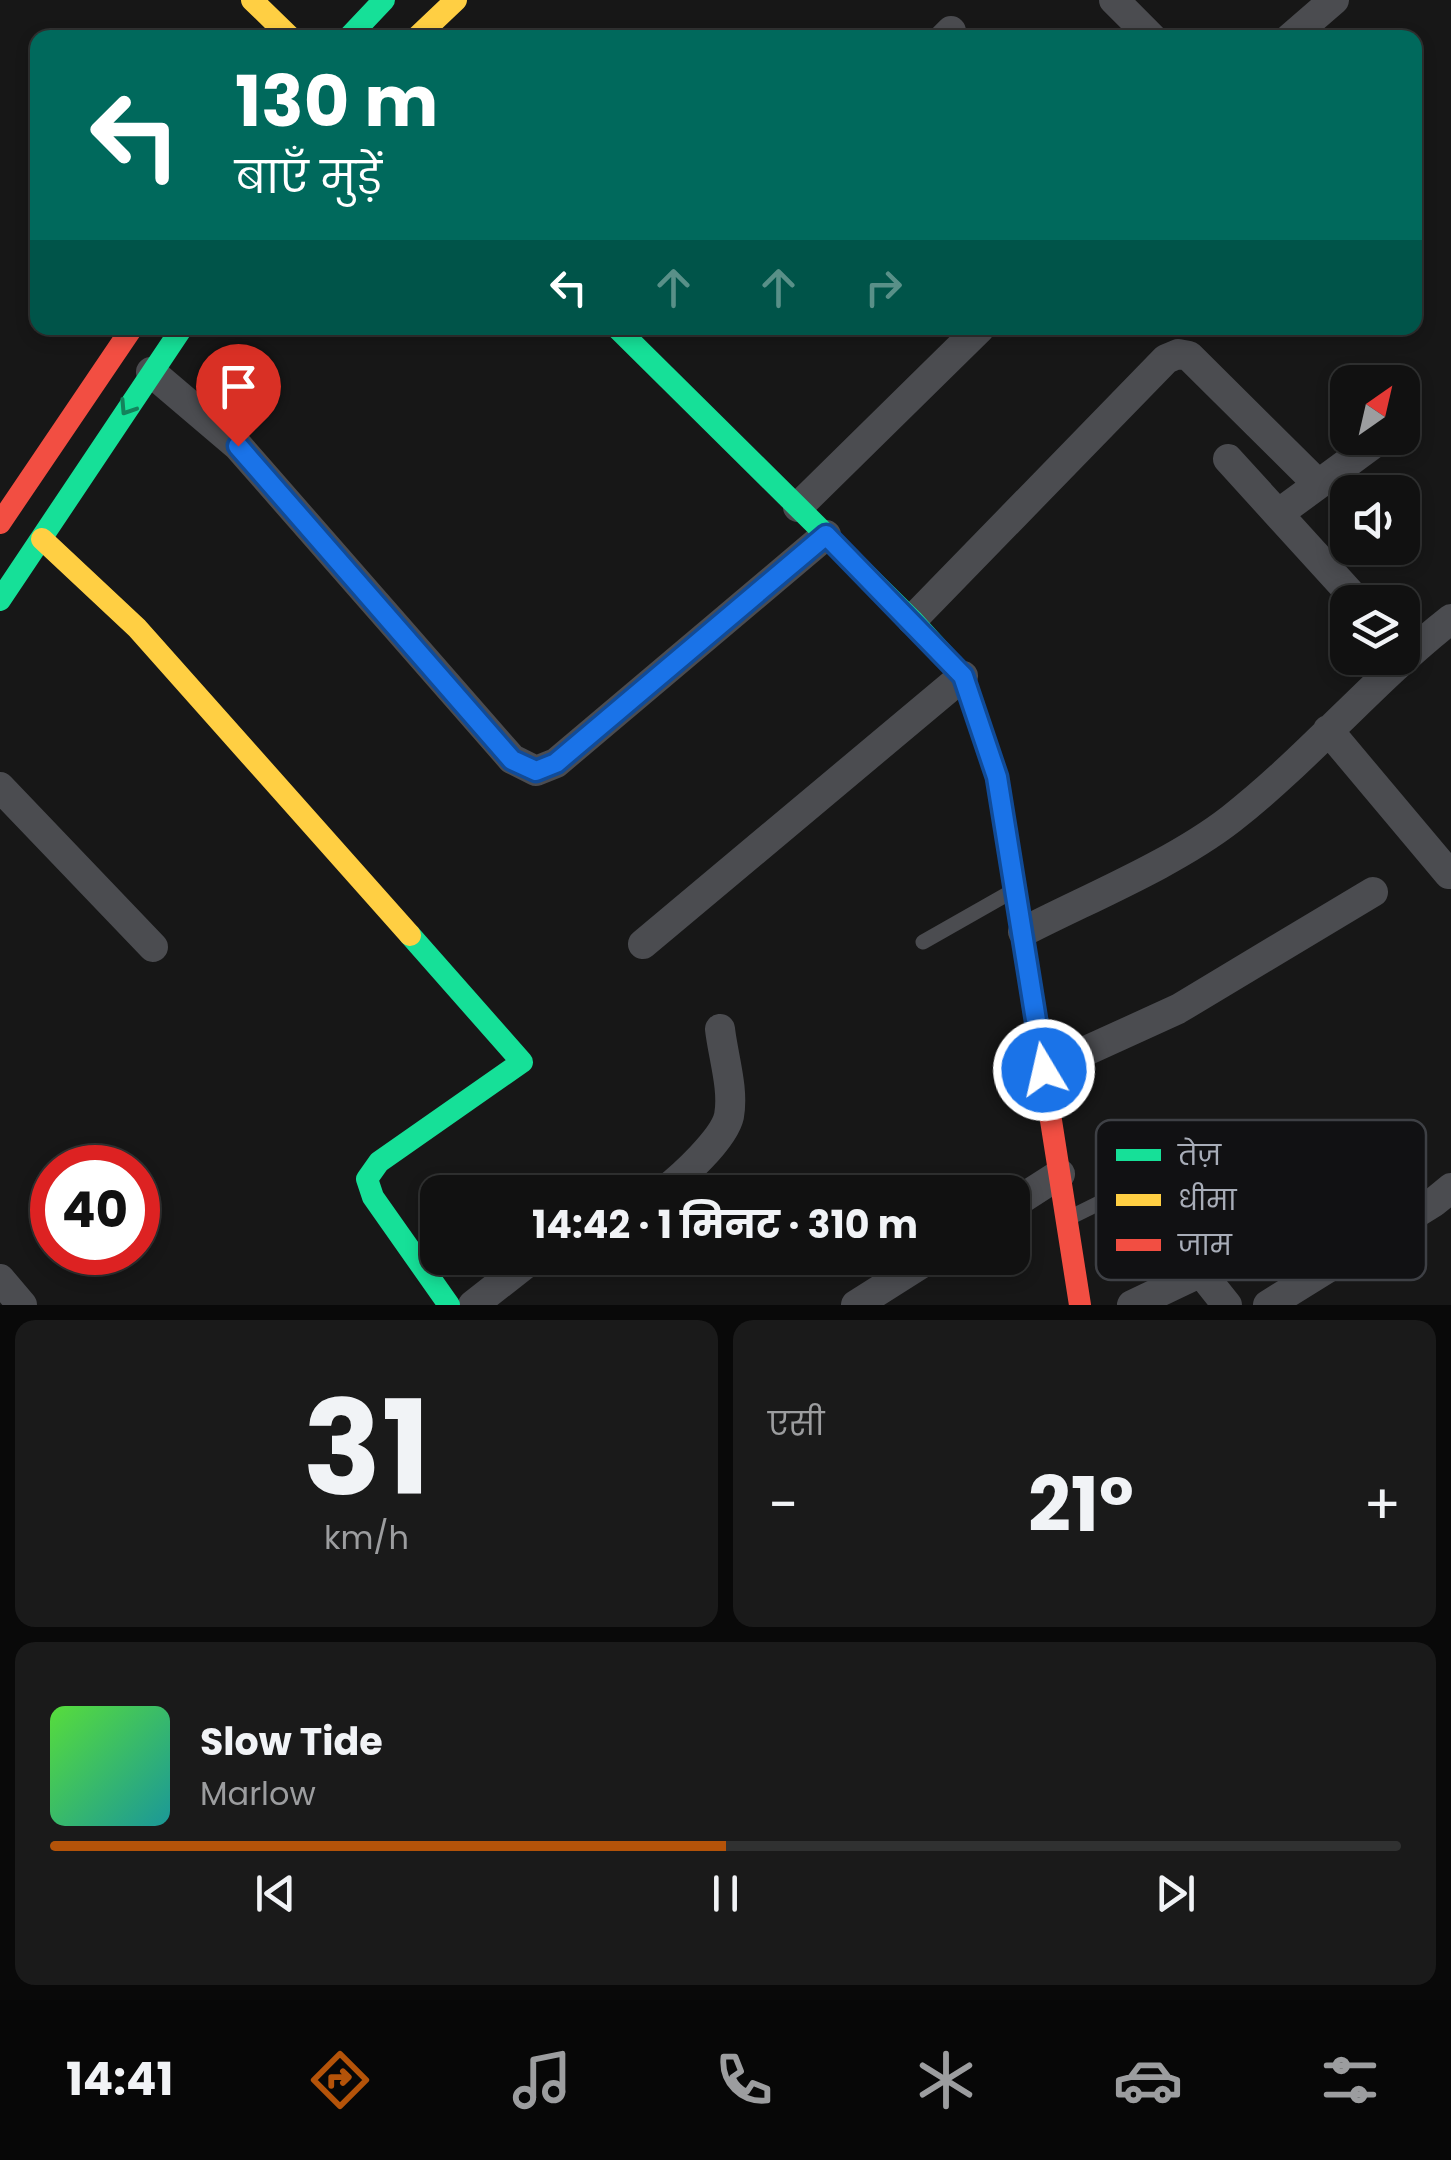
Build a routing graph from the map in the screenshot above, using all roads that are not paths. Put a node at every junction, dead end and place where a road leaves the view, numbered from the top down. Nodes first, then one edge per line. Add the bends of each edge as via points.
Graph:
1 (252, 0) edge
2 (384, 0) edge
3 (456, 0) edge
4 (1114, 0) edge
5 (1334, 0) edge
6 (283, 30) edge
7 (356, 30) edge
8 (424, 30) edge
9 (1144, 30) edge
10 (1299, 30) edge
11 (127, 335) edge
12 (177, 335) edge
13 (636, 335) edge
14 (973, 335) edge
15 (151, 372) junction
16 (1358, 455) edge
17 (1228, 459) dead end
18 (1318, 484) junction
19 (798, 507) junction
20 (1278, 514) junction
21 (0, 523) edge
22 (826, 535) junction
23 (42, 540) junction
24 (1344, 585) edge
25 (0, 600) edge
26 (1451, 619) edge
27 (912, 620) junction
28 (963, 676) junction
29 (1328, 730) junction
30 (0, 787) edge
31 (1448, 874) dead end
32 (1016, 889) junction
33 (1373, 892) dead end
34 (1023, 932) junction
35 (923, 942) dead end
36 (643, 944) dead end
37 (152, 947) dead end
38 (720, 1029) dead end
39 (1044, 1070) junction
40 (1060, 1174) junction
41 (680, 1175) edge
42 (1451, 1188) edge
43 (1030, 1193) edge
44 (1096, 1205) edge
45 (1426, 1207) edge
46 (1067, 1219) junction
47 (511, 1275) edge
48 (903, 1275) edge
49 (0, 1278) edge
50 (1185, 1280) edge
51 (1207, 1280) edge
52 (1308, 1280) edge
53 (22, 1305) edge
54 (449, 1305) edge
55 (473, 1305) edge
56 (856, 1305) edge
57 (1080, 1305) edge
58 (1132, 1305) edge
59 (1227, 1305) edge
60 (1268, 1305) edge

1 - 6 street
2 - 7 street
3 - 8 street
4 - 9 street
5 - 10 street
11 - 21 street
12 - 15 street
13 - 19 street
14 - 19 street
15 - 22 street via 238,446 512,760 536,771 556,763
15 -> 23 street
16 - 18 street
17 - 20 street
18 - 20 street
18 - 27 street via 1189,356 1178,354
19 - 22 street
20 - 24 street
22 - 27 street
23 - 25 street
23 - 54 street via 137,628 522,1062 379,1162 368,1179 373,1198
26 - 29 street
27 - 28 street
28 - 32 street via 997,777
28 - 36 street
29 - 31 street
29 - 34 street via 1204,838
30 - 37 street
32 - 34 street
32 - 35 lane
33 - 39 street via 1178,1009
34 - 39 street
38 - 41 street via 729,1118
39 - 40 street
40 - 43 street
40 - 46 street
42 - 45 street
44 - 46 lane
46 - 57 street
47 - 55 street
48 - 56 street
49 - 53 street
50 - 58 street
51 - 59 street
52 - 60 street

